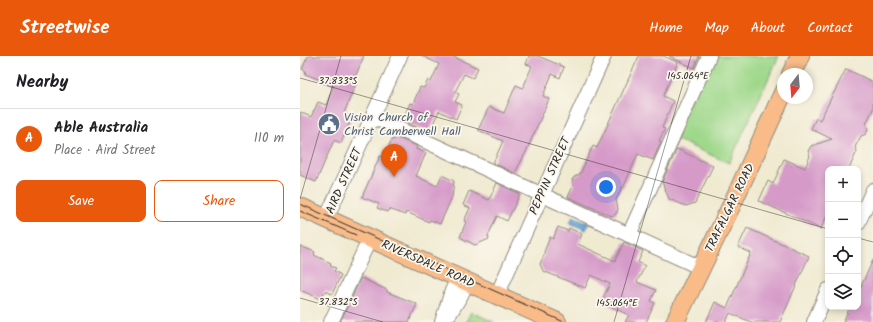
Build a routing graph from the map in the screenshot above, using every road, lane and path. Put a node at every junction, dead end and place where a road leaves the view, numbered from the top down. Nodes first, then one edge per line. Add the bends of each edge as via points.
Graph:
1 (400, 56) edge
2 (604, 56) edge
3 (709, 56) edge
4 (800, 56) edge
5 (794, 68) edge
6 (778, 104) edge
7 (373, 118) junction
8 (873, 190) edge
9 (542, 195) junction
10 (300, 207) edge
11 (861, 216) edge
12 (326, 219) junction
13 (629, 234) junction
14 (370, 238) junction
15 (701, 268) junction
16 (462, 280) junction
17 (496, 295) junction
18 (825, 299) edge
19 (818, 321) edge
20 (331, 322) edge
21 (443, 322) edge
22 (557, 322) edge
23 (675, 322) edge

1 - 7 street, AIRD STREET
2 - 9 street, PEPPIN STREET
3 - 13 street
4 - 5 main road
6 - 15 main road, TRAFALGAR ROAD
7 - 9 street
7 - 12 street, AIRD STREET
8 - 11 street
9 - 13 street
9 - 17 street, PEPPIN STREET
10 - 12 main road, RIVERSDALE ROAD
12 - 14 main road, RIVERSDALE ROAD
13 - 15 street
14 - 16 main road, RIVERSDALE ROAD
14 - 20 street
15 - 23 main road, TRAFALGAR ROAD
16 - 17 main road, RIVERSDALE ROAD
16 - 21 street via 461,295
17 - 22 main road, RIVERSDALE ROAD
18 - 19 street

